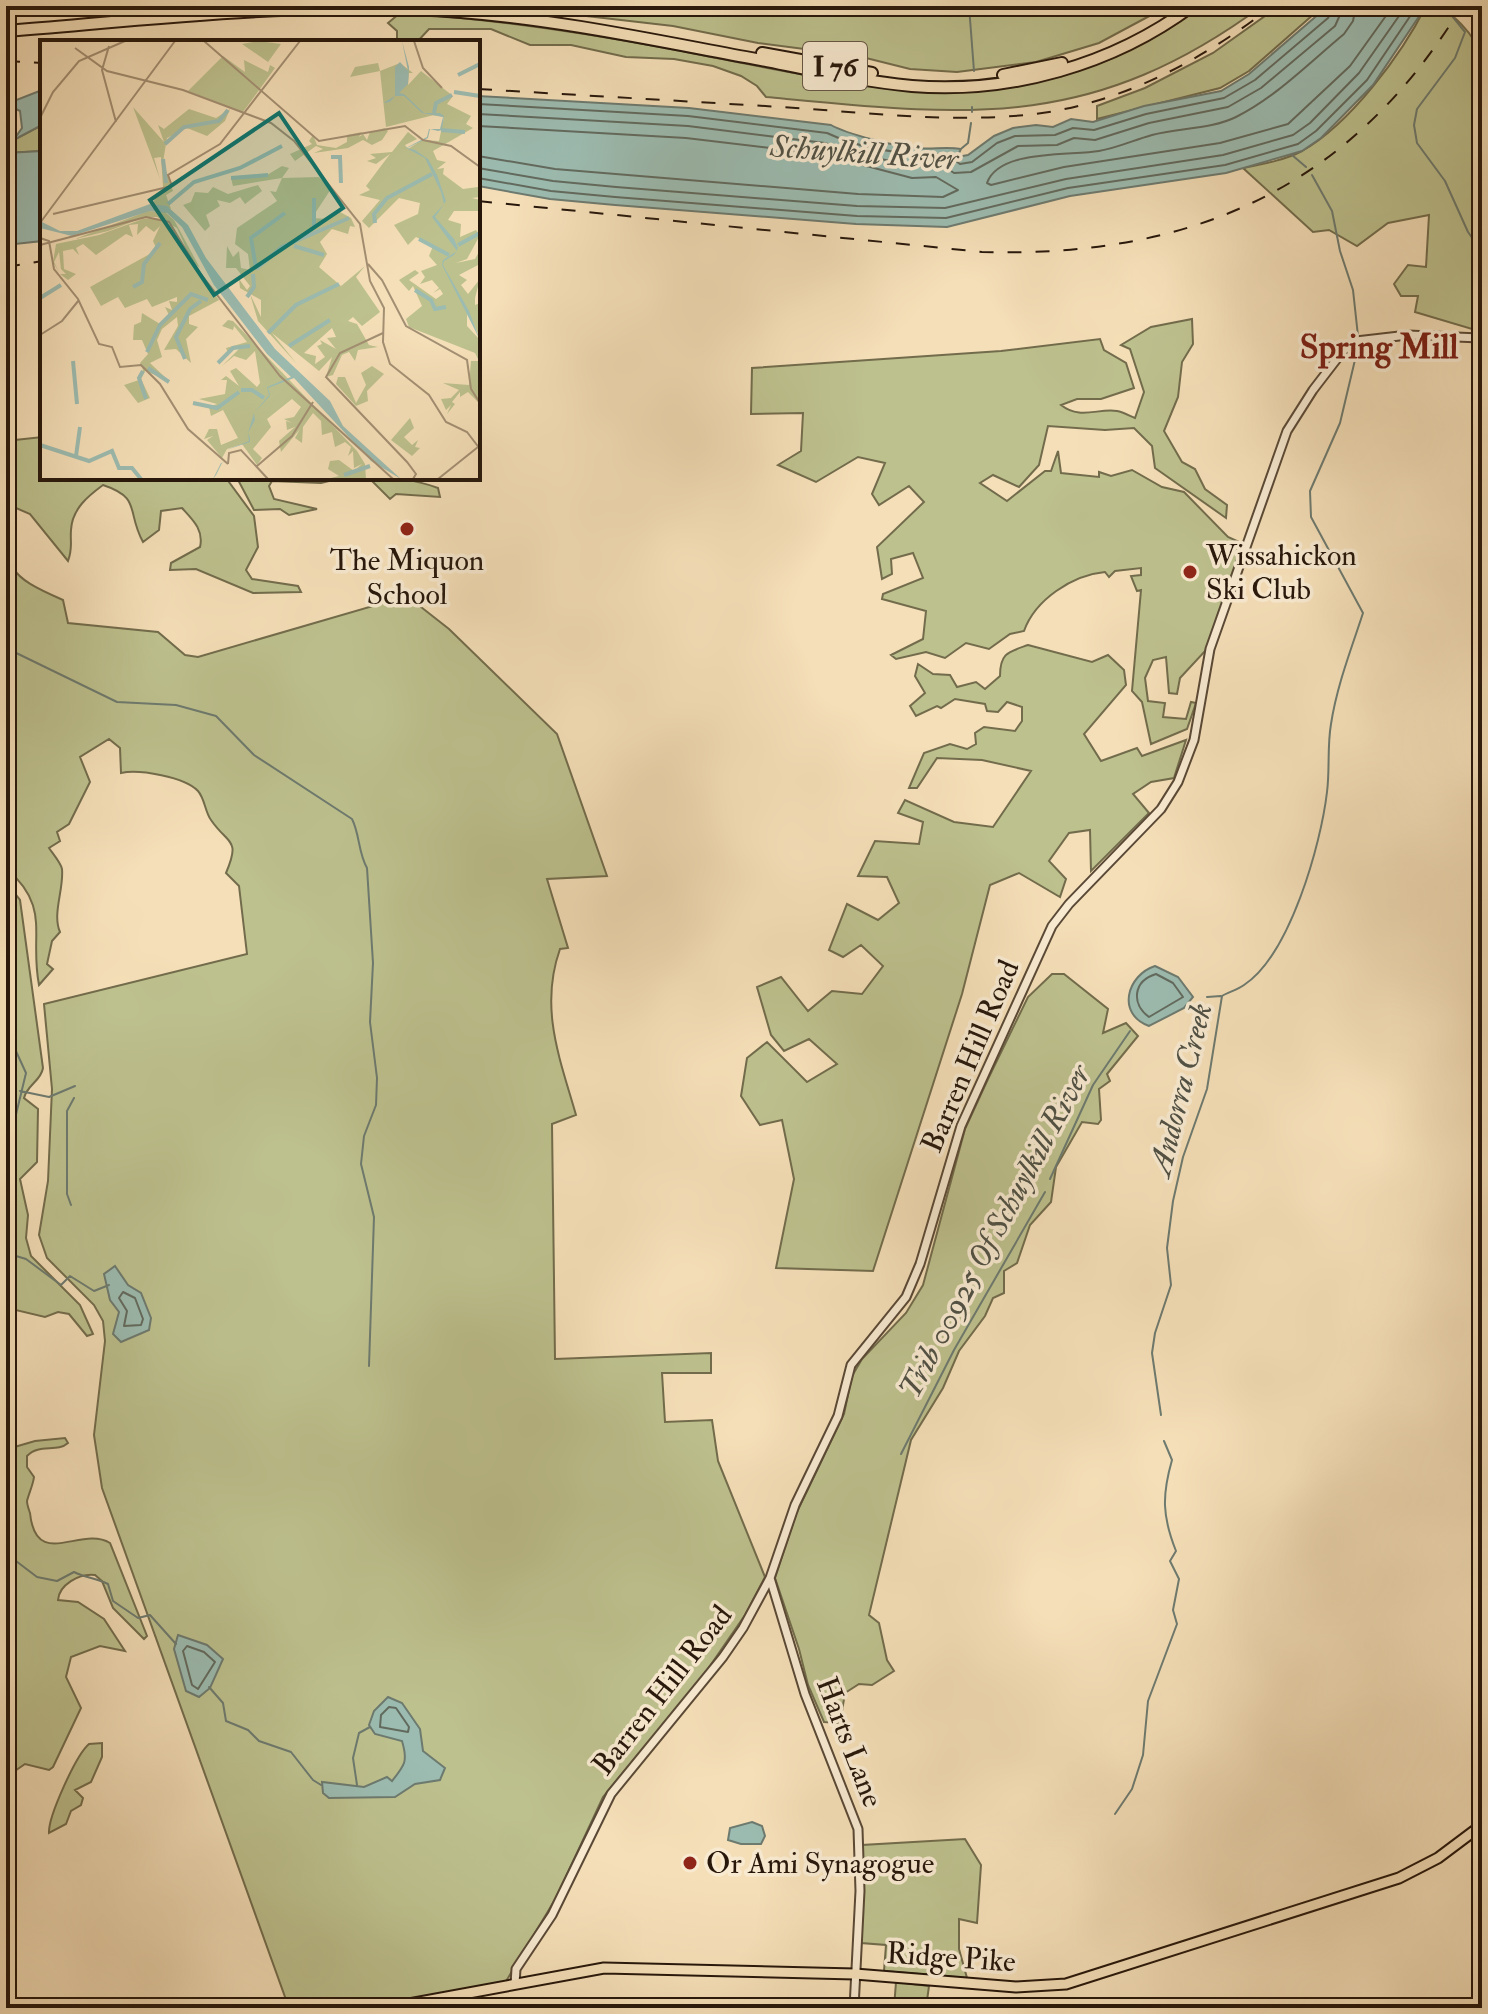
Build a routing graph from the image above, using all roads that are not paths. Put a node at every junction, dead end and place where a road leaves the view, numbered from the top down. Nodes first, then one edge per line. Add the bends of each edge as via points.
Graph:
1 (269, 6) edge
2 (476, 6) edge
3 (1182, 6) edge
4 (1192, 6) edge
5 (6, 24) edge
6 (28, 26) junction
7 (6, 31) edge
8 (1481, 337) edge
9 (770, 1578) junction
10 (1482, 1825) edge
11 (855, 1974) junction
12 (515, 1984) junction
13 (387, 2008) edge
14 (854, 2008) edge

1 - 6 highway, I 76
2 - 3 highway, I 76 via 938,80 1015,74 1067,62 1122,41
4 - 6 highway, I 76 via 1130,44 1072,68 1019,80 937,87 568,24 439,10 291,11
5 - 6 highway, I 76
6 - 7 highway, I 76
8 - 9 street, Barren Hill Road via 1408,335 1348,345 1300,408 1287,431 1210,649 1194,740 1182,774 1161,809 1069,904 1046,937 961,1126 906,1297 848,1370 838,1416 795,1505
9 - 11 street, Harts Lane via 805,1694 856,1822 860,1891
9 - 12 street, Barren Hill Road via 723,1657 611,1794 552,1915 516,1969
10 - 11 main road, Ridge Pike via 1438,1858 1399,1878 1077,1982 1013,1987
11 - 12 main road, Ridge Pike via 604,1968
11 - 14 street, Harts Lane
12 - 13 main road, Ridge Pike

